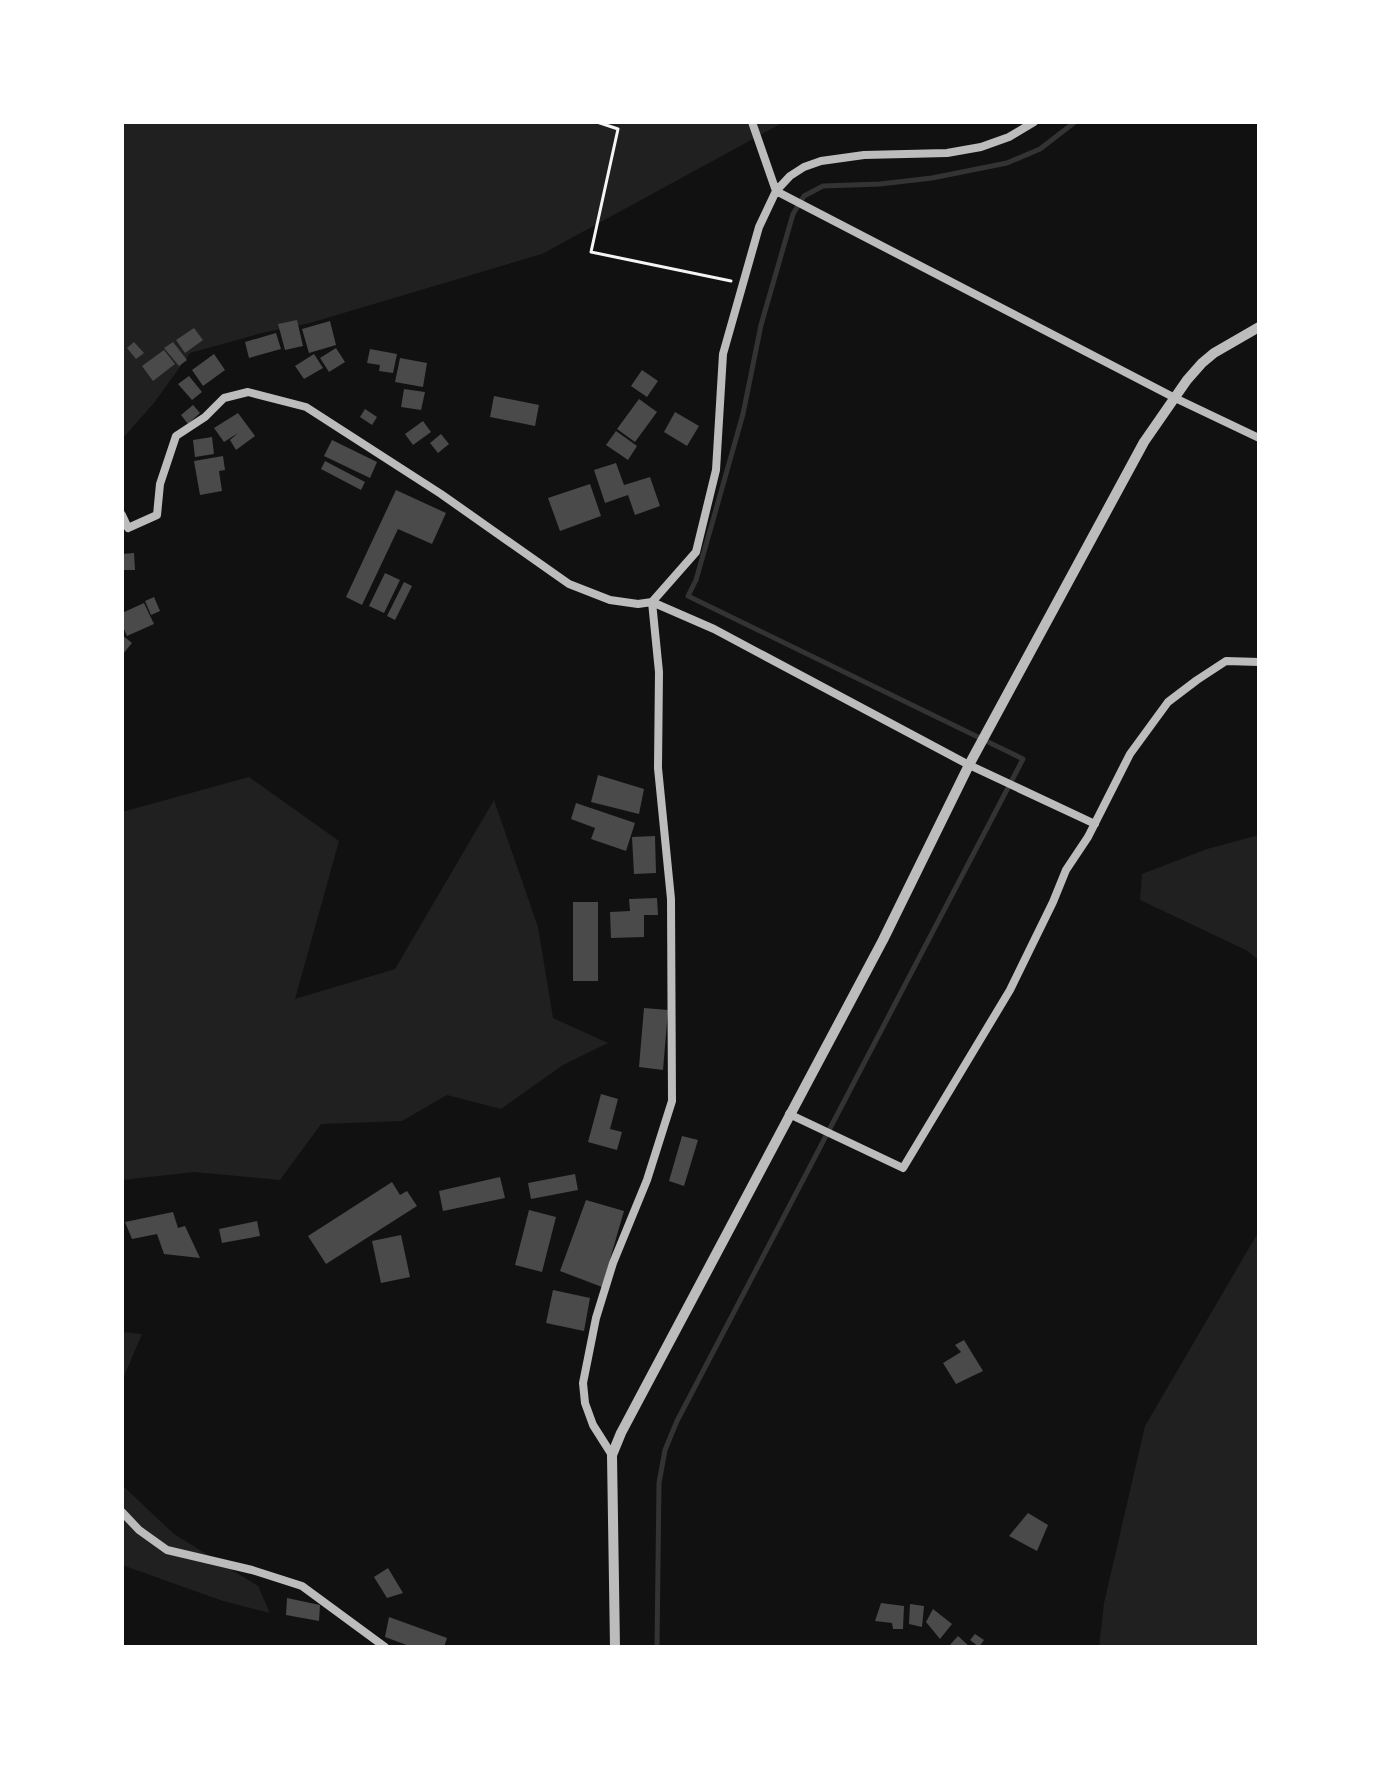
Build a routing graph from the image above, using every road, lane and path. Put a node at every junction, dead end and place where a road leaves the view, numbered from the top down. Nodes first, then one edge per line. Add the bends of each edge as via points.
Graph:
1 (597, 122) edge
2 (752, 122) edge
3 (1034, 122) edge
4 (776, 191) junction
5 (743, 283) junction
6 (1259, 327) edge
7 (1175, 398) junction
8 (1259, 438) edge
9 (122, 515) edge
10 (652, 602) junction
11 (1259, 662) edge
12 (969, 765) junction
13 (1095, 824) junction
14 (789, 1114) junction
15 (612, 1455) junction
16 (122, 1512) edge
17 (385, 1647) edge
18 (615, 1647) edge

1 - 5 path via 618,129 591,252
2 - 4 street
3 - 4 street via 981,147 821,161 797,171
4 - 5 street
4 - 7 street
5 - 10 street via 723,354 716,470 696,552
6 - 7 street via 1214,353
7 - 8 street
7 - 12 street via 1144,442
9 - 10 street via 128,528 157,515 160,484 176,436 224,398 248,392 306,407 569,584 610,600
10 - 12 street via 714,629
10 - 15 street via 659,672 658,768 671,899 672,1101 613,1263 583,1383 593,1425
11 - 13 street via 1226,661 1168,702 1130,754
12 - 13 street
12 - 14 street
13 - 14 street via 1066,870 1010,990 903,1168
14 - 15 street
15 - 18 street
16 - 17 street via 167,1550 302,1586

